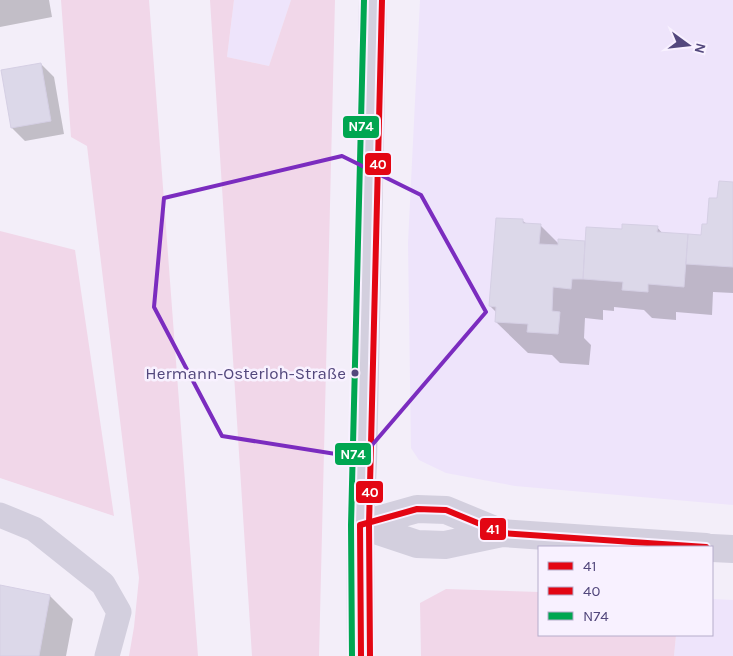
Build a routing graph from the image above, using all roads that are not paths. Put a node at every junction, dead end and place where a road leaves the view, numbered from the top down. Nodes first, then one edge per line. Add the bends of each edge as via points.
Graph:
1 (373, 0) edge
2 (0, 515) edge
3 (360, 525) junction
4 (502, 533) junction
5 (691, 546) edge
6 (713, 548) edge
7 (733, 549) edge
8 (107, 656) edge
9 (361, 656) edge

1 - 3 main road
2 - 8 street via 34,529 104,584 119,612
3 - 4 main road via 417,544 445,545
3 - 4 main road via 417,509 446,510
3 - 9 main road
4 - 5 main road
6 - 7 main road

